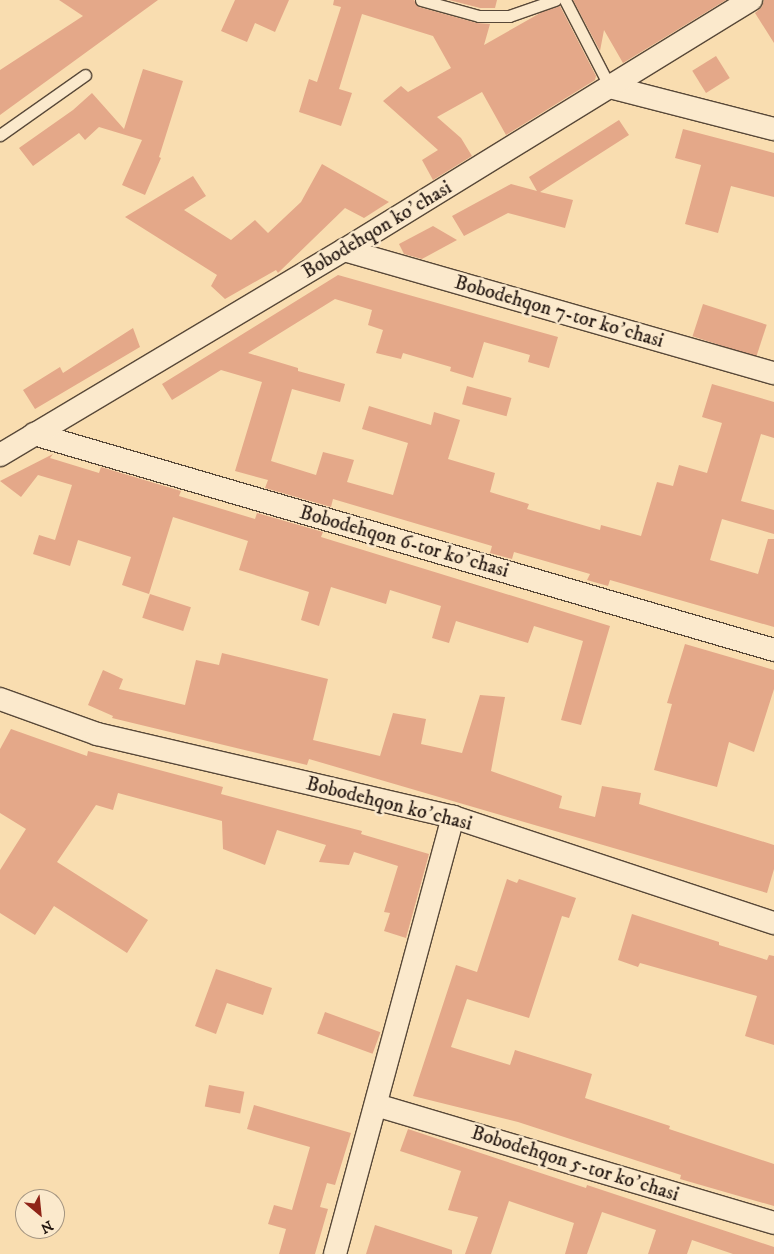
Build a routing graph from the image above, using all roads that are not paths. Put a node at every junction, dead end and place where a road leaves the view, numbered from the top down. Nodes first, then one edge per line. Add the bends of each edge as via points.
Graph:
1 (422, 0) edge
2 (556, 0) edge
3 (565, 0) edge
4 (751, 0) edge
5 (85, 75) dead end
6 (610, 87) junction
7 (774, 128) edge
8 (0, 134) edge
9 (344, 250) junction
10 (774, 373) edge
11 (34, 434) junction
12 (0, 455) edge
13 (774, 650) edge
14 (0, 699) edge
15 (453, 817) junction
16 (774, 923) edge
17 (376, 1105) junction
18 (774, 1223) edge
19 (335, 1254) edge

1 - 2 lane via 479,16 509,16
3 - 6 lane
4 - 6 street, Bobodehqon koʼchasi
5 - 8 lane
6 - 7 street
6 - 9 street, Bobodehqon koʼchasi
9 - 10 street, Bobodehqon 7-tor koʼchasi
9 - 11 street, Bobodehqon koʼchasi
11 - 12 street, Bobodehqon koʼchasi
11 - 13 street, Bobodehqon 6-tor koʼchasi
14 - 15 street, Bobodehqon koʼchasi via 97,734
15 - 16 street, Bobodehqon koʼchasi
15 - 17 street
17 - 18 street, Bobodehqon 5-tor koʼchasi
17 - 19 street

